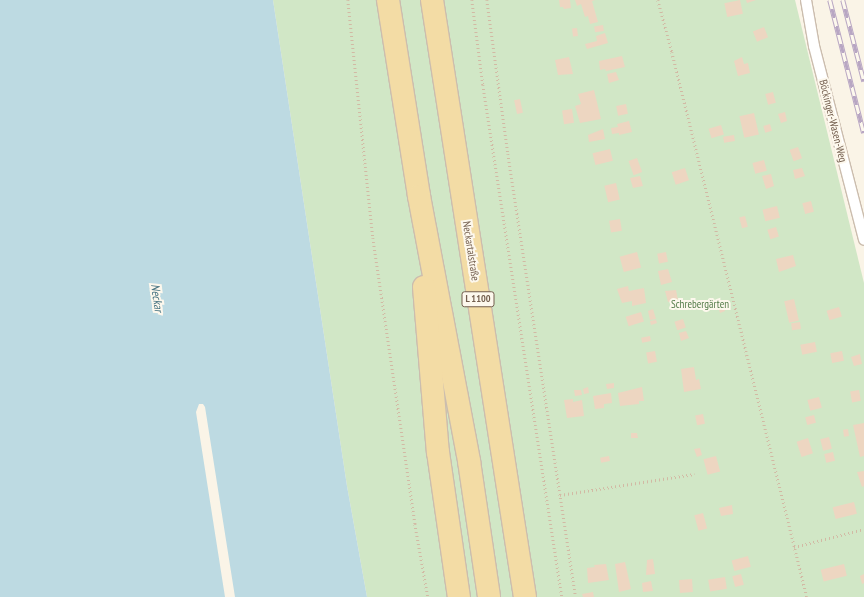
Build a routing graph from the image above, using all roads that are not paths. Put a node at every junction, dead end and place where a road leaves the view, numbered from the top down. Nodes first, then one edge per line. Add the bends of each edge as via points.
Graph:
1 (388, 0) edge
2 (432, 0) edge
3 (806, 0) edge
4 (419, 196) junction
5 (864, 240) edge
6 (459, 597) edge
7 (490, 597) edge
8 (525, 597) edge

1 - 4 main road
2 - 8 main road, Neckartalstraße / L 1100
3 - 5 lane, Böckinger-Wasen-Weg via 814,46
4 - 6 main road via 438,452
4 - 7 main road via 469,461

